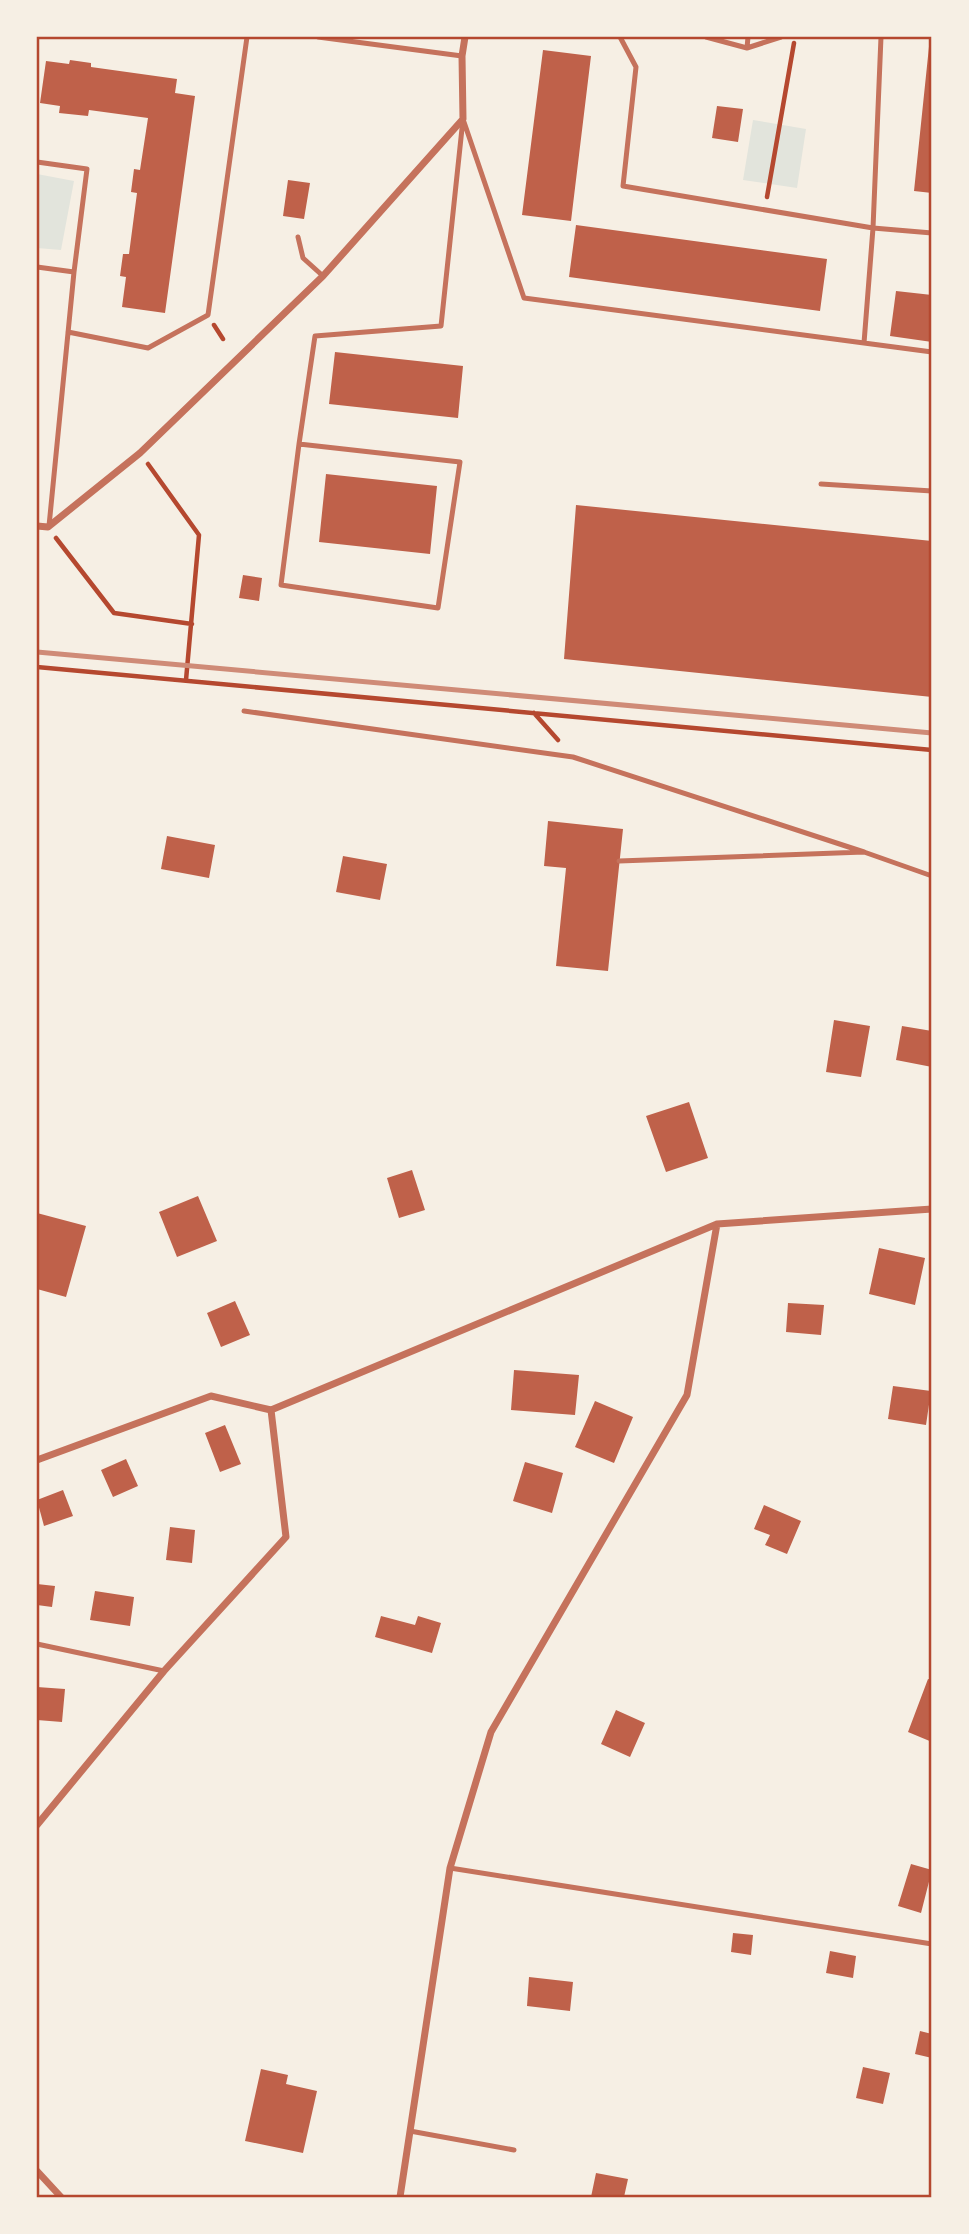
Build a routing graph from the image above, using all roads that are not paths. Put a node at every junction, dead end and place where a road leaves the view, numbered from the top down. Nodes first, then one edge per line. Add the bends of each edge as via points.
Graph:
1 (247, 37) edge
2 (318, 37) edge
3 (465, 37) edge
4 (620, 37) edge
5 (705, 37) edge
6 (748, 37) edge
7 (780, 37) edge
8 (881, 37) edge
9 (747, 48) junction
10 (462, 56) junction
11 (463, 118) junction
12 (37, 162) edge
13 (873, 228) junction
14 (932, 233) edge
15 (298, 237) dead end
16 (37, 267) edge
17 (74, 272) junction
18 (323, 276) junction
19 (68, 331) junction
20 (864, 343) junction
21 (932, 352) edge
22 (299, 444) junction
23 (821, 484) dead end
24 (932, 491) edge
25 (37, 526) edge
26 (48, 527) junction
27 (244, 711) dead end
28 (864, 852) junction
29 (619, 860) dead end
30 (932, 876) edge
31 (932, 1209) edge
32 (717, 1224) junction
33 (271, 1410) junction
34 (37, 1460) edge
35 (37, 1644) edge
36 (164, 1671) junction
37 (37, 1825) edge
38 (450, 1868) junction
39 (932, 1944) edge
40 (410, 2131) junction
41 (514, 2150) dead end
42 (37, 2171) edge
43 (61, 2197) edge
44 (400, 2197) edge

1 - 19 lane via 208,315 148,348
2 - 10 lane
3 - 10 street
4 - 13 lane via 636,67 623,186
5 - 9 lane
6 - 9 lane
7 - 9 lane
8 - 13 lane
10 - 11 street
11 - 18 street
11 - 20 lane via 524,298
11 - 22 lane via 441,326 316,336
12 - 17 lane via 87,169
13 - 14 lane
13 - 20 lane
15 - 18 lane via 303,258
16 - 17 lane
17 - 19 lane
18 - 26 street via 140,453
19 - 26 lane
20 - 21 lane
22 - 22 lane via 281,585 438,608 460,463
23 - 24 lane
25 - 26 street
27 - 28 lane via 573,757
28 - 29 lane
28 - 30 lane
31 - 32 street
32 - 33 street
32 - 38 street via 687,1395 491,1732
33 - 34 street via 211,1396
33 - 36 street via 286,1537
35 - 36 lane
36 - 37 street
38 - 39 lane
38 - 40 street
40 - 41 lane
40 - 44 street
42 - 43 street

